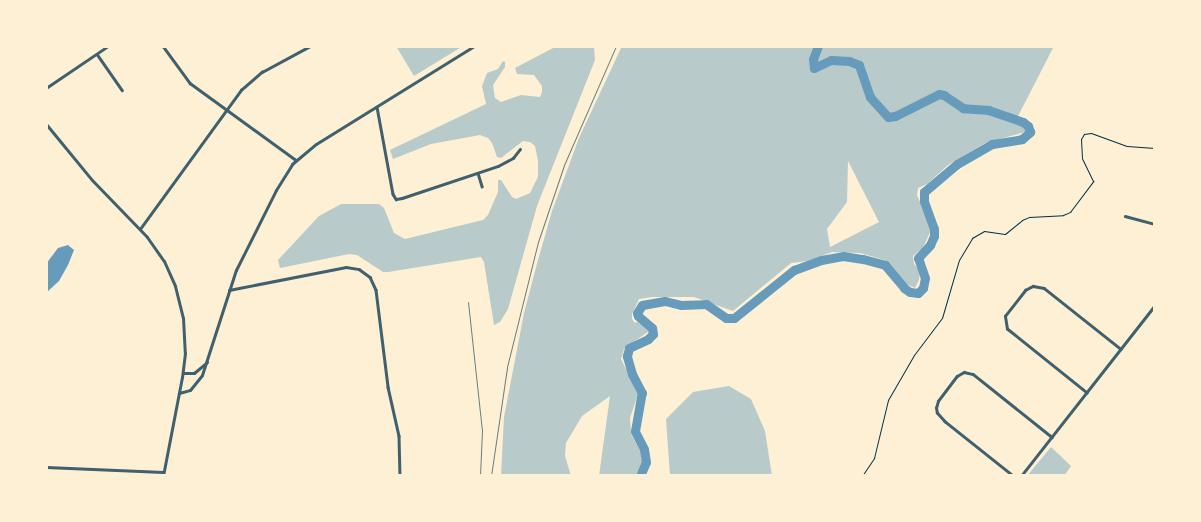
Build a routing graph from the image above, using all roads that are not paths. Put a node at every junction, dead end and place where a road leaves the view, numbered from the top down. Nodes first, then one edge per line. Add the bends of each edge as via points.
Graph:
1 (108, 46) edge
2 (163, 46) edge
3 (310, 46) edge
4 (474, 46) edge
5 (97, 54) junction
6 (46, 88) edge
7 (122, 90) dead end
8 (377, 107) junction
9 (226, 110) junction
10 (46, 124) edge
11 (520, 149) dead end
12 (296, 160) junction
13 (478, 172) junction
14 (482, 186) dead end
15 (1125, 216) dead end
16 (1155, 224) edge
17 (140, 229) junction
18 (230, 290) junction
19 (1155, 306) edge
20 (1150, 311) junction
21 (1155, 313) edge
22 (1121, 349) junction
23 (207, 362) junction
24 (183, 373) junction
25 (179, 393) junction
26 (1087, 393) junction
27 (1155, 402) edge
28 (1155, 408) edge
29 (1052, 437) junction
30 (46, 467) edge
31 (163, 474) edge
32 (400, 476) edge
33 (1013, 476) edge
34 (1020, 476) edge

1 - 5 street
2 - 9 street via 188,81
3 - 9 street via 254,77
4 - 8 street
5 - 6 street
5 - 7 street
8 - 12 street
8 - 13 street via 392,192 396,198
9 - 12 street
9 - 17 street
10 - 17 street via 92,180
11 - 13 street via 506,162
12 - 18 street via 253,233
13 - 14 street
15 - 16 street
17 - 24 street via 164,261 178,295 185,338
18 - 23 street
18 - 32 street via 346,267 359,269 370,277 376,290 388,386 399,436
19 - 20 street
20 - 21 street
20 - 22 street
22 - 26 street
22 - 26 street via 1044,288 1032,286 1024,290 1005,316 1007,329
23 - 24 street via 194,373
23 - 25 street via 194,387
24 - 25 street
25 - 31 street
26 - 29 street
27 - 28 street
29 - 33 street via 973,374 967,371 957,376 938,401 937,413
29 - 34 street
30 - 31 street

